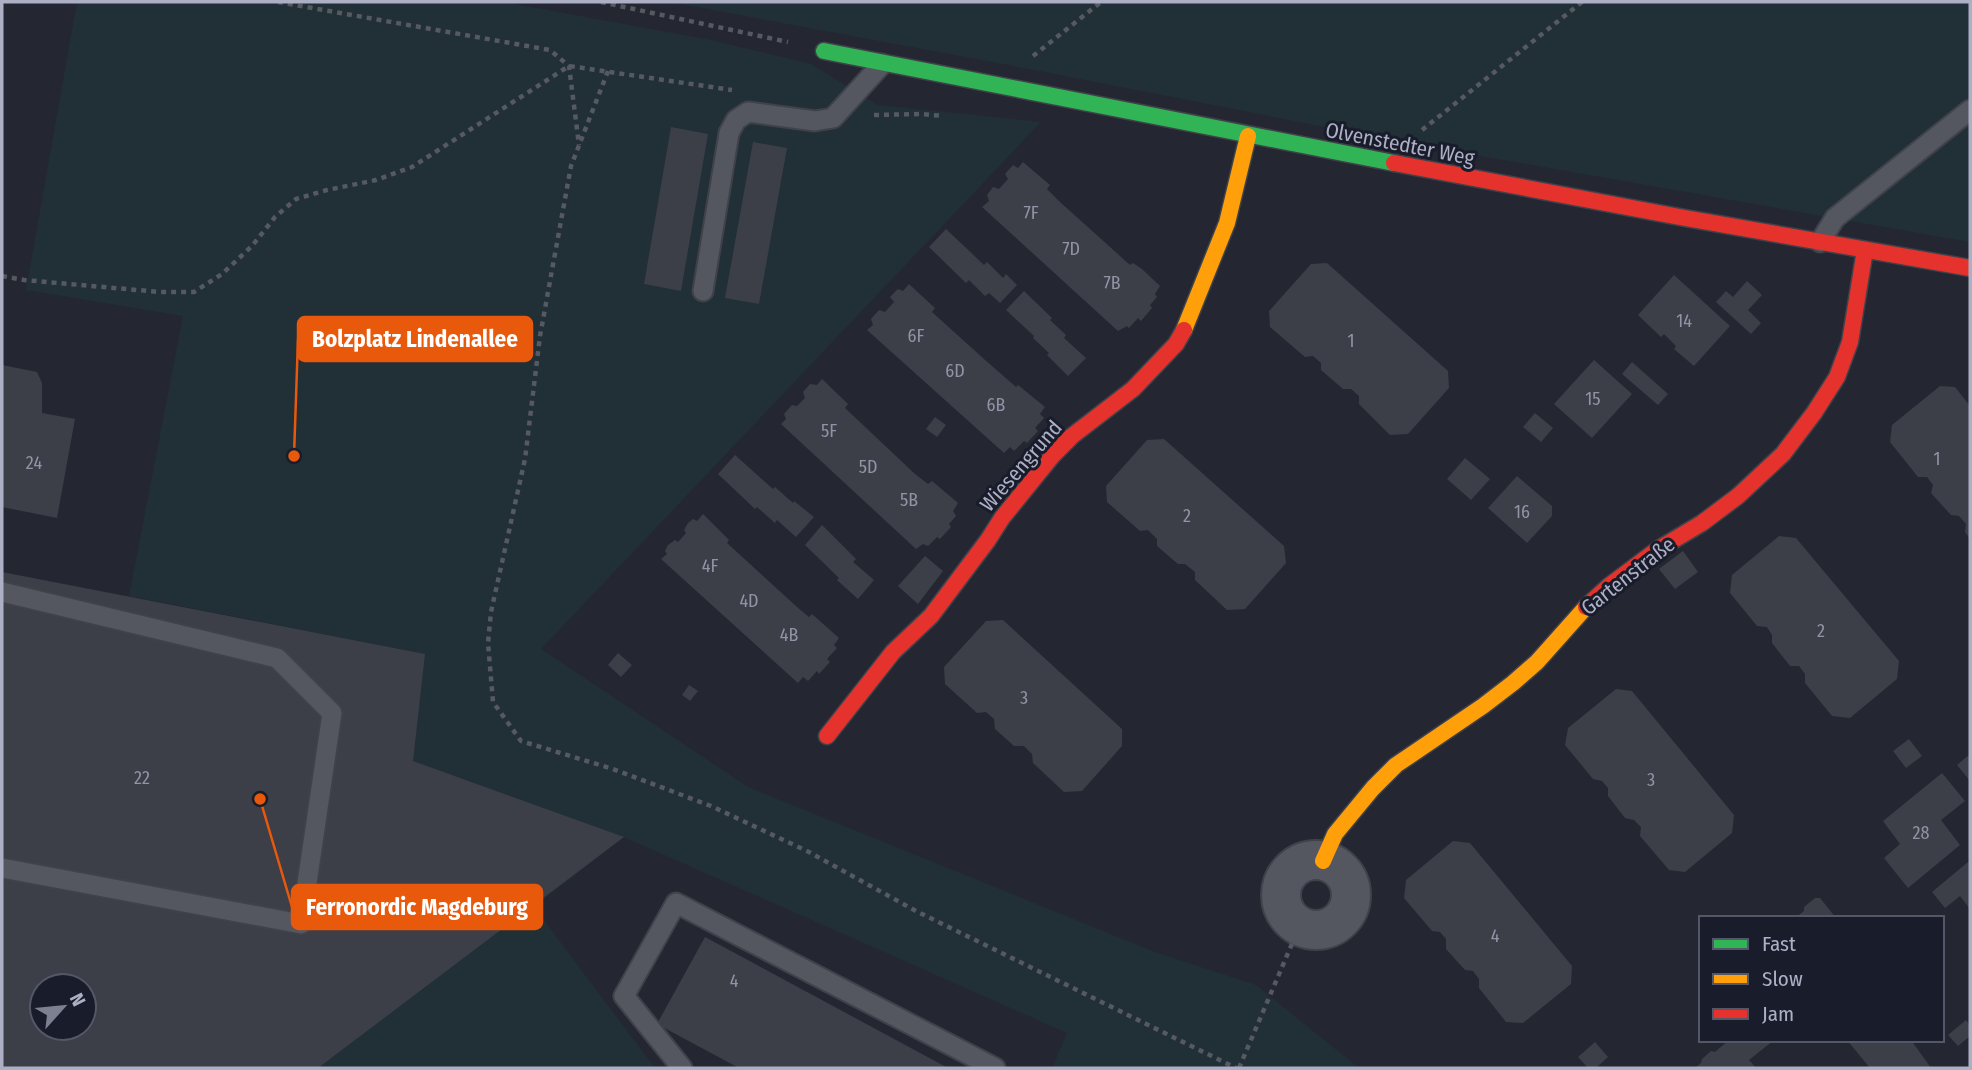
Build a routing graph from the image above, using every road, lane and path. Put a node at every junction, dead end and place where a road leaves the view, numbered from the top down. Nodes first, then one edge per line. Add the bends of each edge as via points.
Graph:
1 (278, 2) edge
2 (601, 2) edge
3 (1101, 2) edge
4 (1581, 2) edge
5 (824, 51) joint
6 (882, 64) junction
7 (569, 66) junction
8 (608, 71) junction
9 (1000, 85) junction
10 (732, 90) dead end
11 (843, 107) junction
12 (1970, 110) edge
13 (948, 116) dead end
14 (1248, 136) junction
15 (579, 146) junction
16 (1402, 165) junction
17 (1820, 243) junction
18 (1865, 250) junction
19 (1970, 268) edge
20 (2, 276) edge
21 (703, 291) dead end
22 (2, 592) edge
23 (827, 736) dead end
24 (1323, 861) junction
25 (2, 868) edge
26 (1300, 925) junction
27 (682, 1068) edge
28 (995, 1068) edge
29 (1238, 1068) edge

1 - 7 path via 550,50
2 - 5 path
3 - 9 path
4 - 16 path via 1407,143
5 - 6 street, Olvenstedter Weg
6 - 9 street, Olvenstedter Weg
6 - 11 lane
7 - 8 path
7 - 15 path
7 - 20 path via 412,167 296,199 222,274 194,292
8 - 10 path
8 - 15 path
9 - 14 street, Olvenstedter Weg
11 - 13 path via 887,116
11 - 21 lane via 834,118 816,121 748,112 736,120 729,133
12 - 17 lane via 1835,218
14 - 16 street, Olvenstedter Weg
14 - 23 street, Wiesengrund via 1227,223 1176,344 1133,389 1053,455 931,616 893,653
15 - 29 path via 571,166 540,336 525,459 491,612 488,643 493,702 521,741 710,806
16 - 17 street, Olvenstedter Weg
17 - 18 street, Olvenstedter Weg
18 - 19 street, Olvenstedter Weg
18 - 24 street, Gartenstraße via 1850,342 1837,377 1783,454 1738,496 1609,586 1513,683 1396,765 1335,834
22 - 25 lane via 278,658 332,713 301,924
24 - 26 street via 1310,860 1294,867 1284,881 1283,906
24 - 26 street via 1336,866 1348,881 1348,909 1327,928
26 - 29 path
27 - 28 lane via 624,996 676,903

